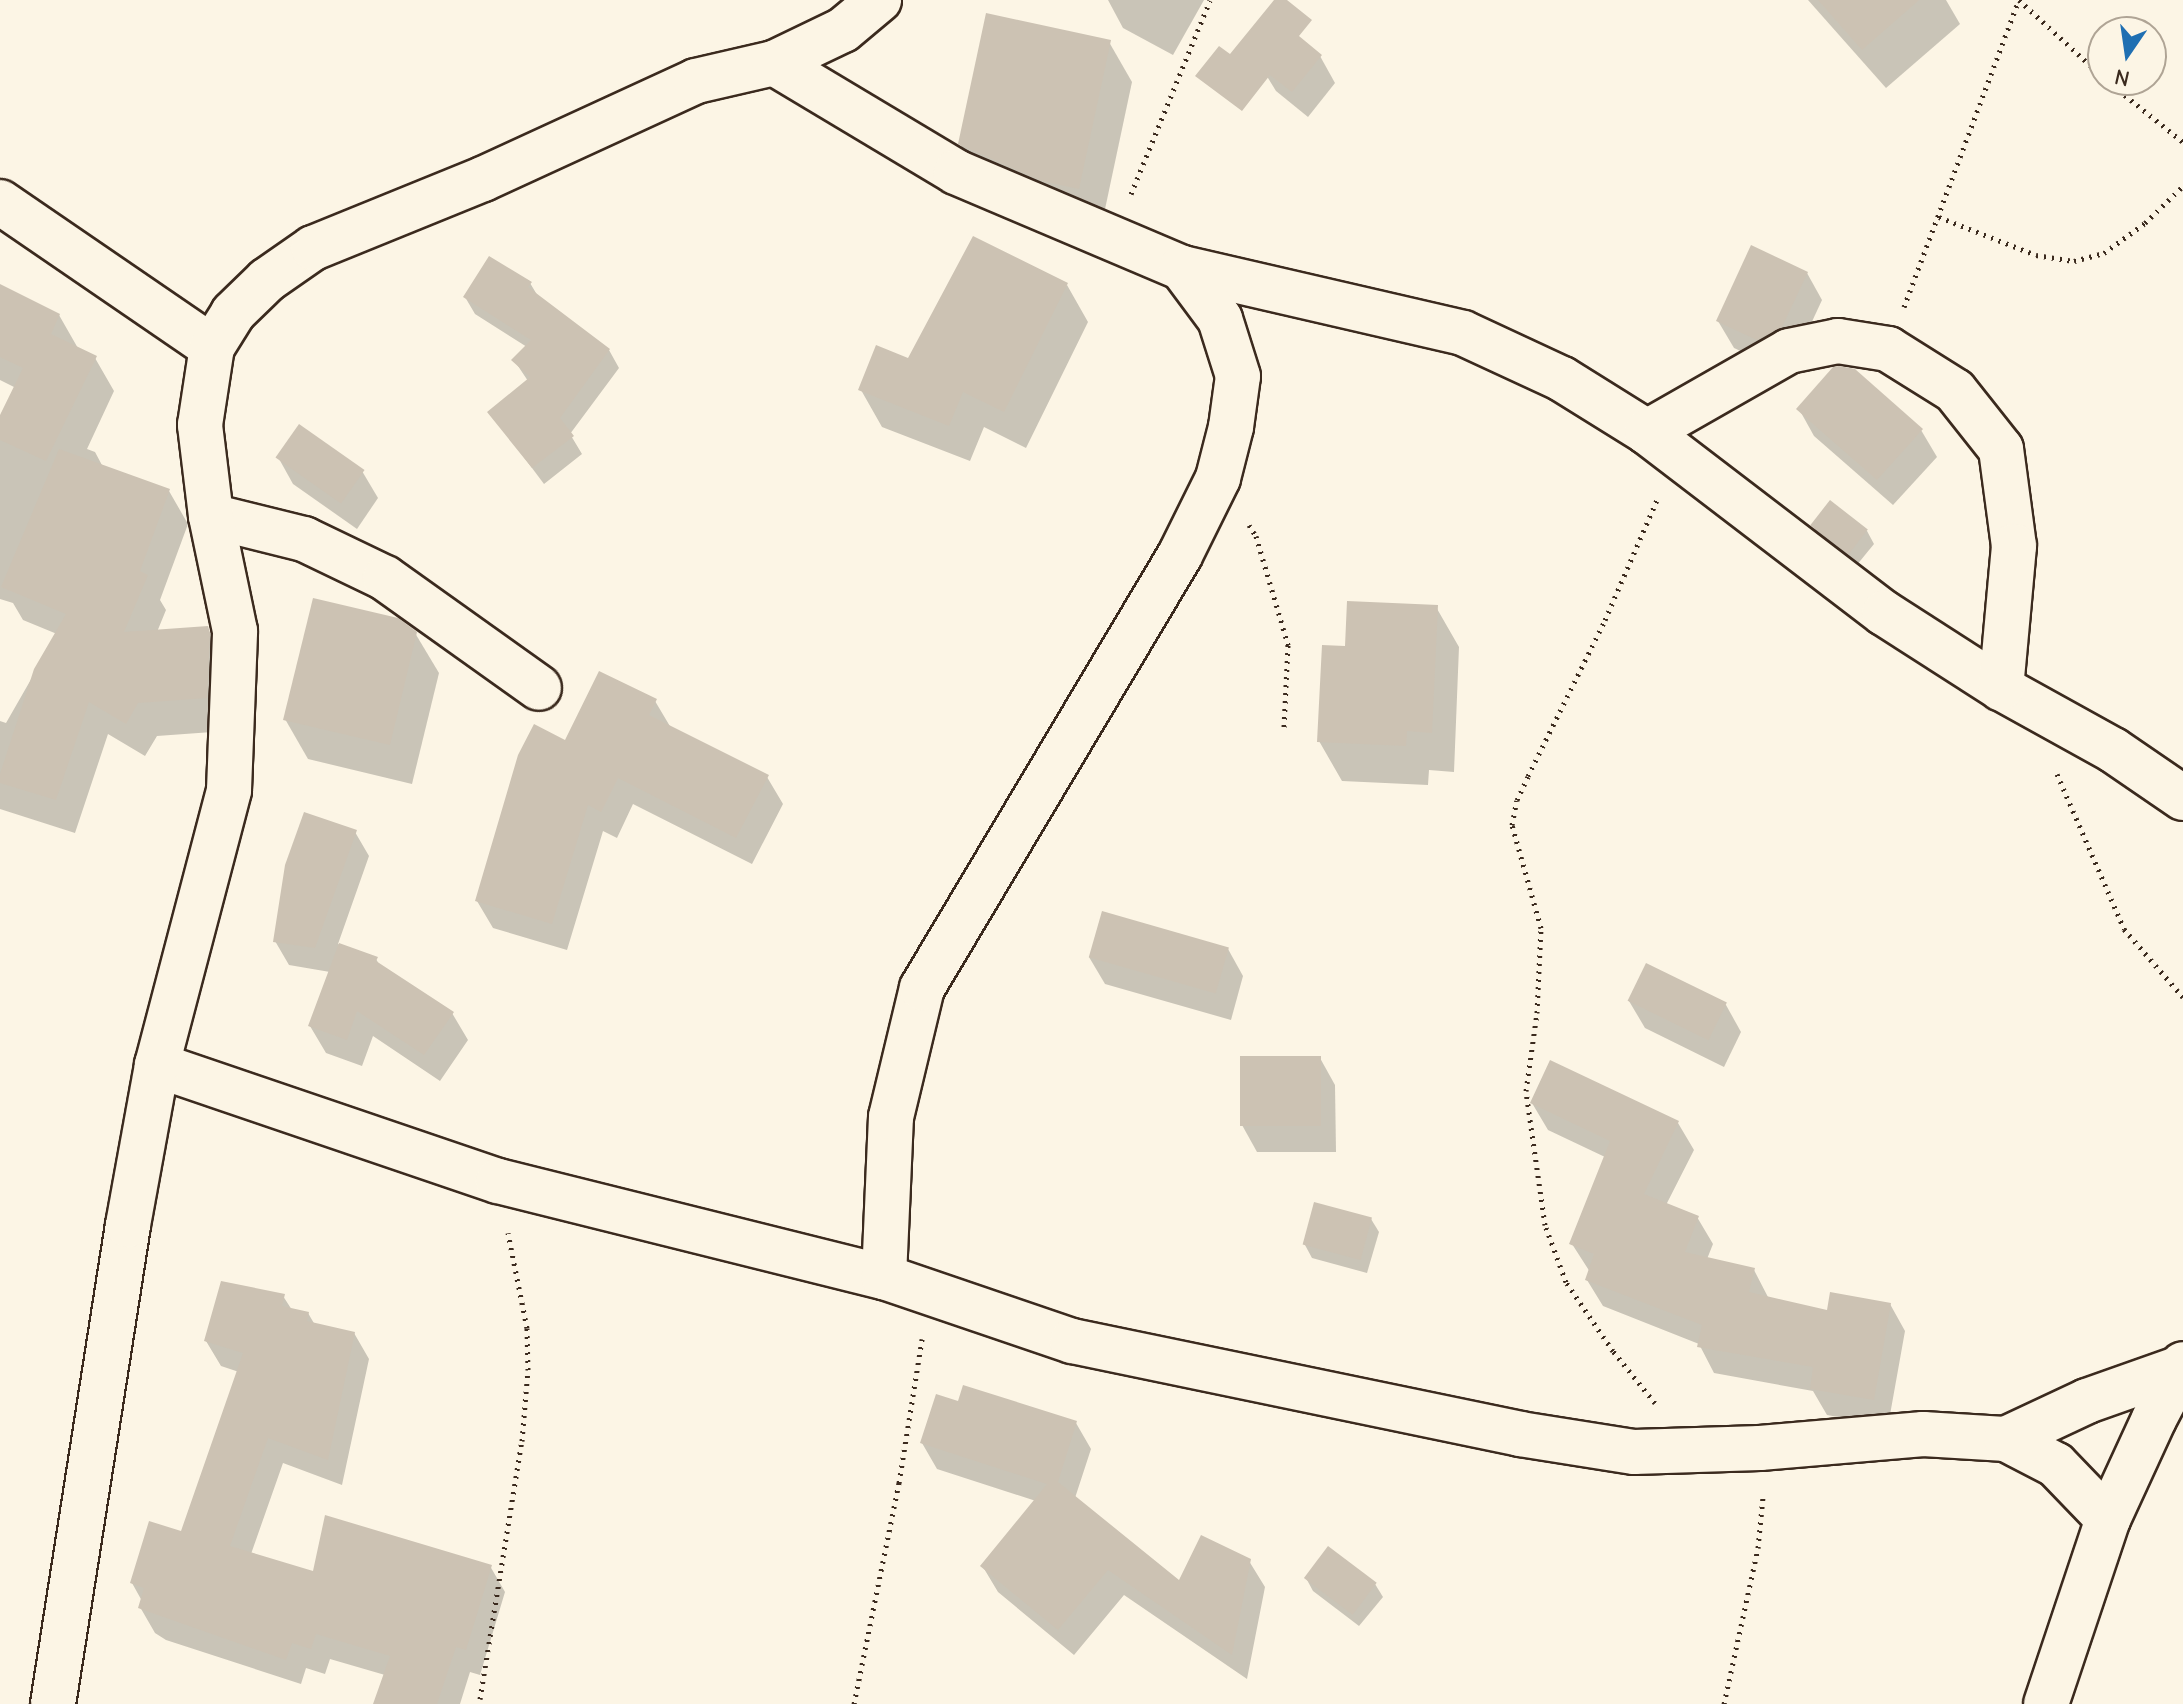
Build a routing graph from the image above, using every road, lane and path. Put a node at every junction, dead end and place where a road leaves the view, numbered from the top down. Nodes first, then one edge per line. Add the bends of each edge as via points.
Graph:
1 (879, 0) edge
2 (1210, 0) edge
3 (2019, 0) edge
4 (774, 63) junction
5 (2087, 63) edge
6 (2125, 96) edge
7 (2183, 142) edge
8 (2183, 186) edge
9 (0, 202) edge
10 (1939, 217) junction
11 (1113, 239) junction
12 (1182, 268) junction
13 (212, 347) junction
14 (1888, 349) junction
15 (1662, 444) junction
16 (1218, 478) junction
17 (211, 516) junction
18 (539, 688) dead end
19 (2001, 688) junction
20 (1284, 728) dead end
21 (2056, 773) dead end
22 (2183, 798) edge
23 (2183, 997) edge
24 (157, 1065) junction
25 (498, 1181) junction
26 (884, 1277) junction
27 (926, 1291) junction
28 (2181, 1366) edge
29 (2006, 1439) junction
30 (1760, 1448) junction
31 (1694, 1450) junction
32 (2108, 1519) junction
33 (480, 1699) dead end
34 (53, 1704) edge
35 (854, 1704) edge
36 (1724, 1704) edge
37 (2046, 1704) edge

1 - 4 street via 843,30
2 - 11 path
3 - 5 path
3 - 10 path
4 - 11 street via 956,172
4 - 13 street via 696,81 483,179 313,248 267,280 233,313
6 - 7 path
8 - 10 path via 2104,253 2074,261 2036,255
9 - 13 street
10 - 14 path
11 - 12 street
12 - 15 street via 1463,333 1562,379
12 - 16 street via 1220,319 1238,376
13 - 17 street via 200,425
14 - 15 street via 1838,341 1789,351 1718,388
14 - 19 street via 1955,391 2001,449 2014,546
15 - 19 street via 1884,613
15 - 31 path via 1605,620 1517,800 1512,825 1541,928 1526,1091 1545,1225 1566,1282 1613,1351
16 - 20 path via 1256,536 1288,645
16 - 26 street via 1180,555 922,988 891,1117
17 - 18 street via 304,539 385,578
17 - 24 street via 235,631 229,790
19 - 22 street via 2113,750
21 - 23 path via 2124,929
24 - 25 street
24 - 34 street
25 - 26 street
25 - 33 path via 527,1328 528,1370 522,1441
26 - 27 street
27 - 31 street via 1072,1341 1316,1393 1634,1452
27 - 35 path via 918,1376
28 - 29 street
28 - 32 street
29 - 30 street via 1923,1434
29 - 32 street via 2056,1465
30 - 31 street
30 - 36 path via 1765,1484 1758,1548
32 - 37 street

